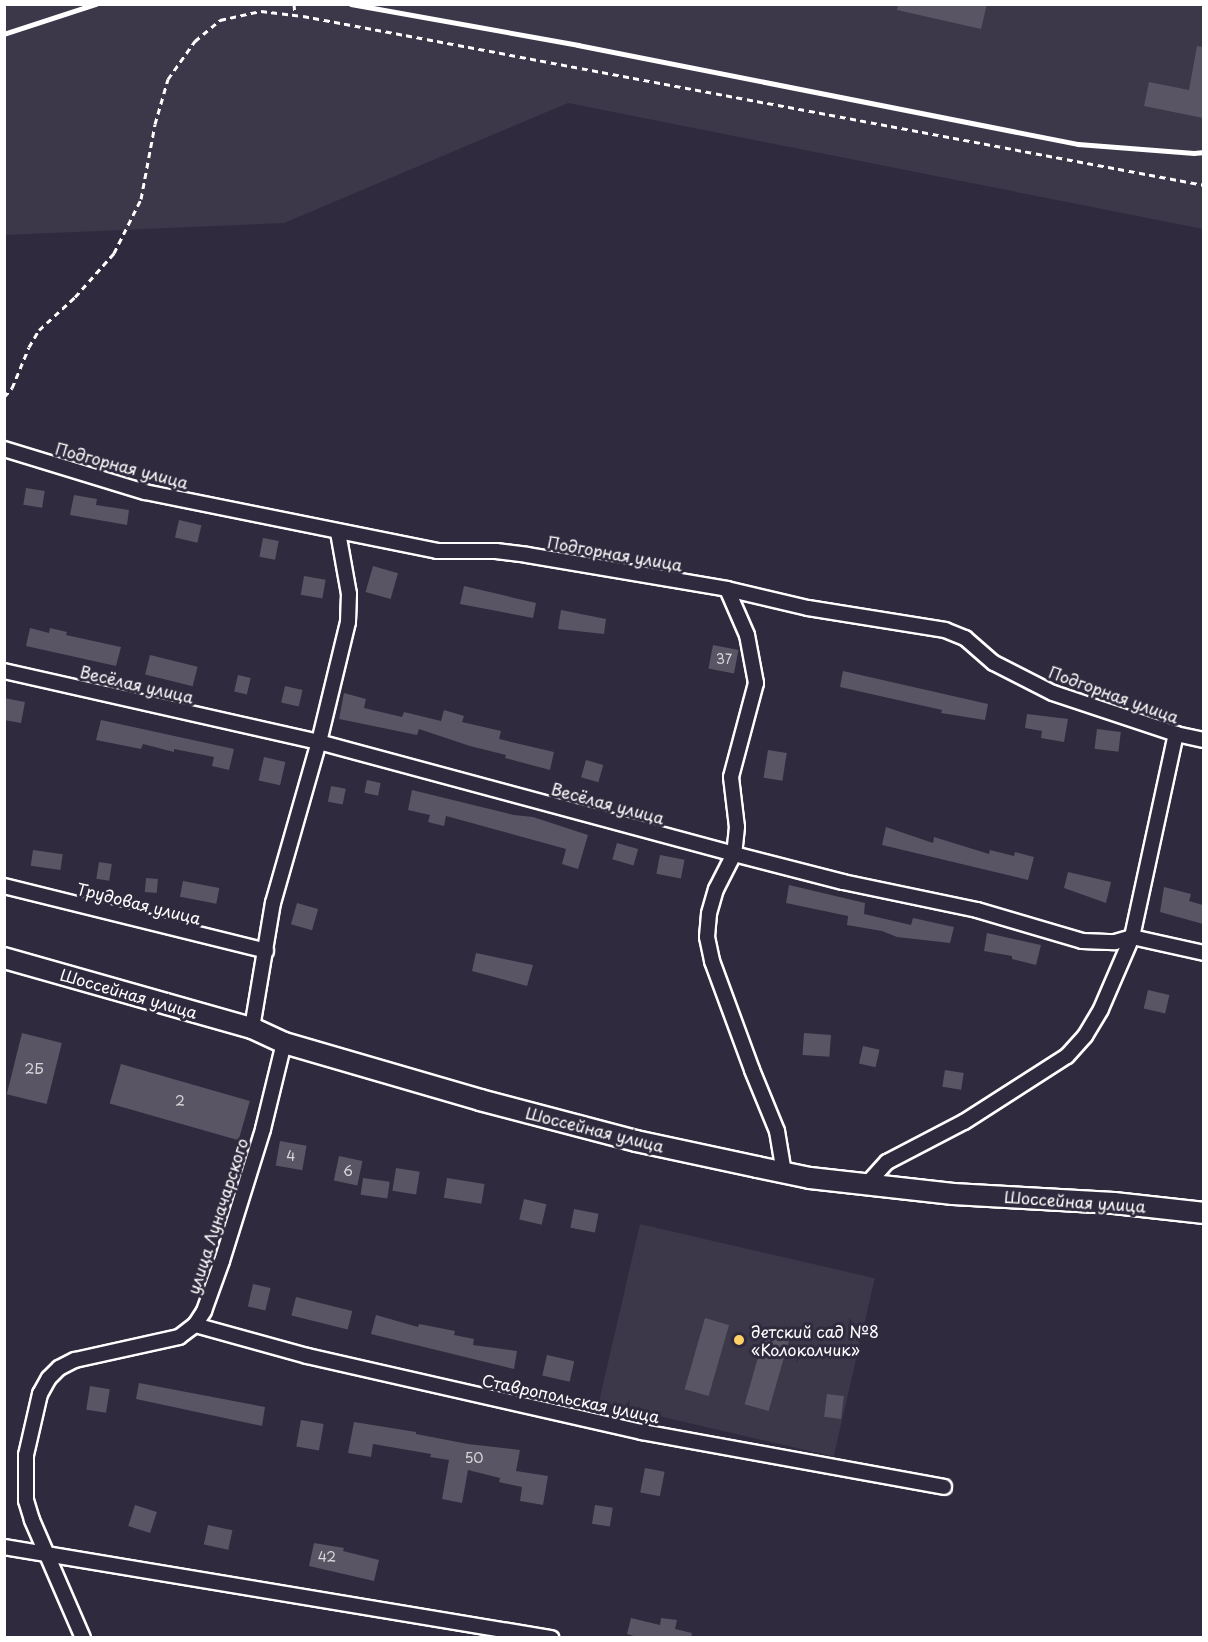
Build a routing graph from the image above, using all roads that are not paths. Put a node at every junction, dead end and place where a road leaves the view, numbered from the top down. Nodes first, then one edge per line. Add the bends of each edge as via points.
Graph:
1 (4, 449) edge
2 (338, 532) junction
3 (727, 589) junction
4 (4, 670) edge
5 (1176, 734) junction
6 (1203, 740) edge
7 (319, 742) junction
8 (734, 854) junction
9 (4, 886) edge
10 (1132, 937) junction
11 (266, 951) junction
12 (1203, 953) edge
13 (4, 958) edge
14 (252, 1028) junction
15 (284, 1043) junction
16 (784, 1173) junction
17 (867, 1184) junction
18 (1203, 1213) edge
19 (195, 1325) junction
20 (944, 1487) dead end
21 (4, 1547) edge
22 (50, 1556) junction
23 (83, 1638) edge
24 (551, 1638) edge

1 - 2 street, Подгорная улица via 146,492
2 - 3 street, Подгорная улица via 437,551 517,554
2 - 7 street via 349,594 348,622
3 - 5 street, Подгорная улица via 808,608 945,630 965,638 994,663 1053,693
3 - 8 street via 747,635 756,683 731,777 737,828
4 - 7 street, Весёлая улица
5 - 6 street, Подгорная улица
5 - 10 street
7 - 8 street, Весёлая улица
7 - 11 street via 273,903
8 - 10 street, Весёлая улица via 977,910 1082,941 1115,942
8 - 16 street via 716,889 707,937 712,961 777,1131
9 - 11 street, Трудовая улица
10 - 12 street, Весёлая улица
10 - 17 street via 1101,1009 1067,1056 964,1122 887,1162
11 - 14 street
13 - 14 main road, Шоссейная улица
14 - 15 main road, Шоссейная улица
15 - 16 main road, Шоссейная улица via 480,1100
15 - 19 street, улица Луначарского via 263,1129 222,1261
16 - 17 main road, Шоссейная улица
17 - 18 main road, Шоссейная улица
19 - 20 street, Ставропольская улица via 308,1356 642,1432
19 - 22 street via 179,1337 75,1360 49,1378 40,1394 24,1480 32,1520
21 - 22 street
22 - 23 street
22 - 24 street

